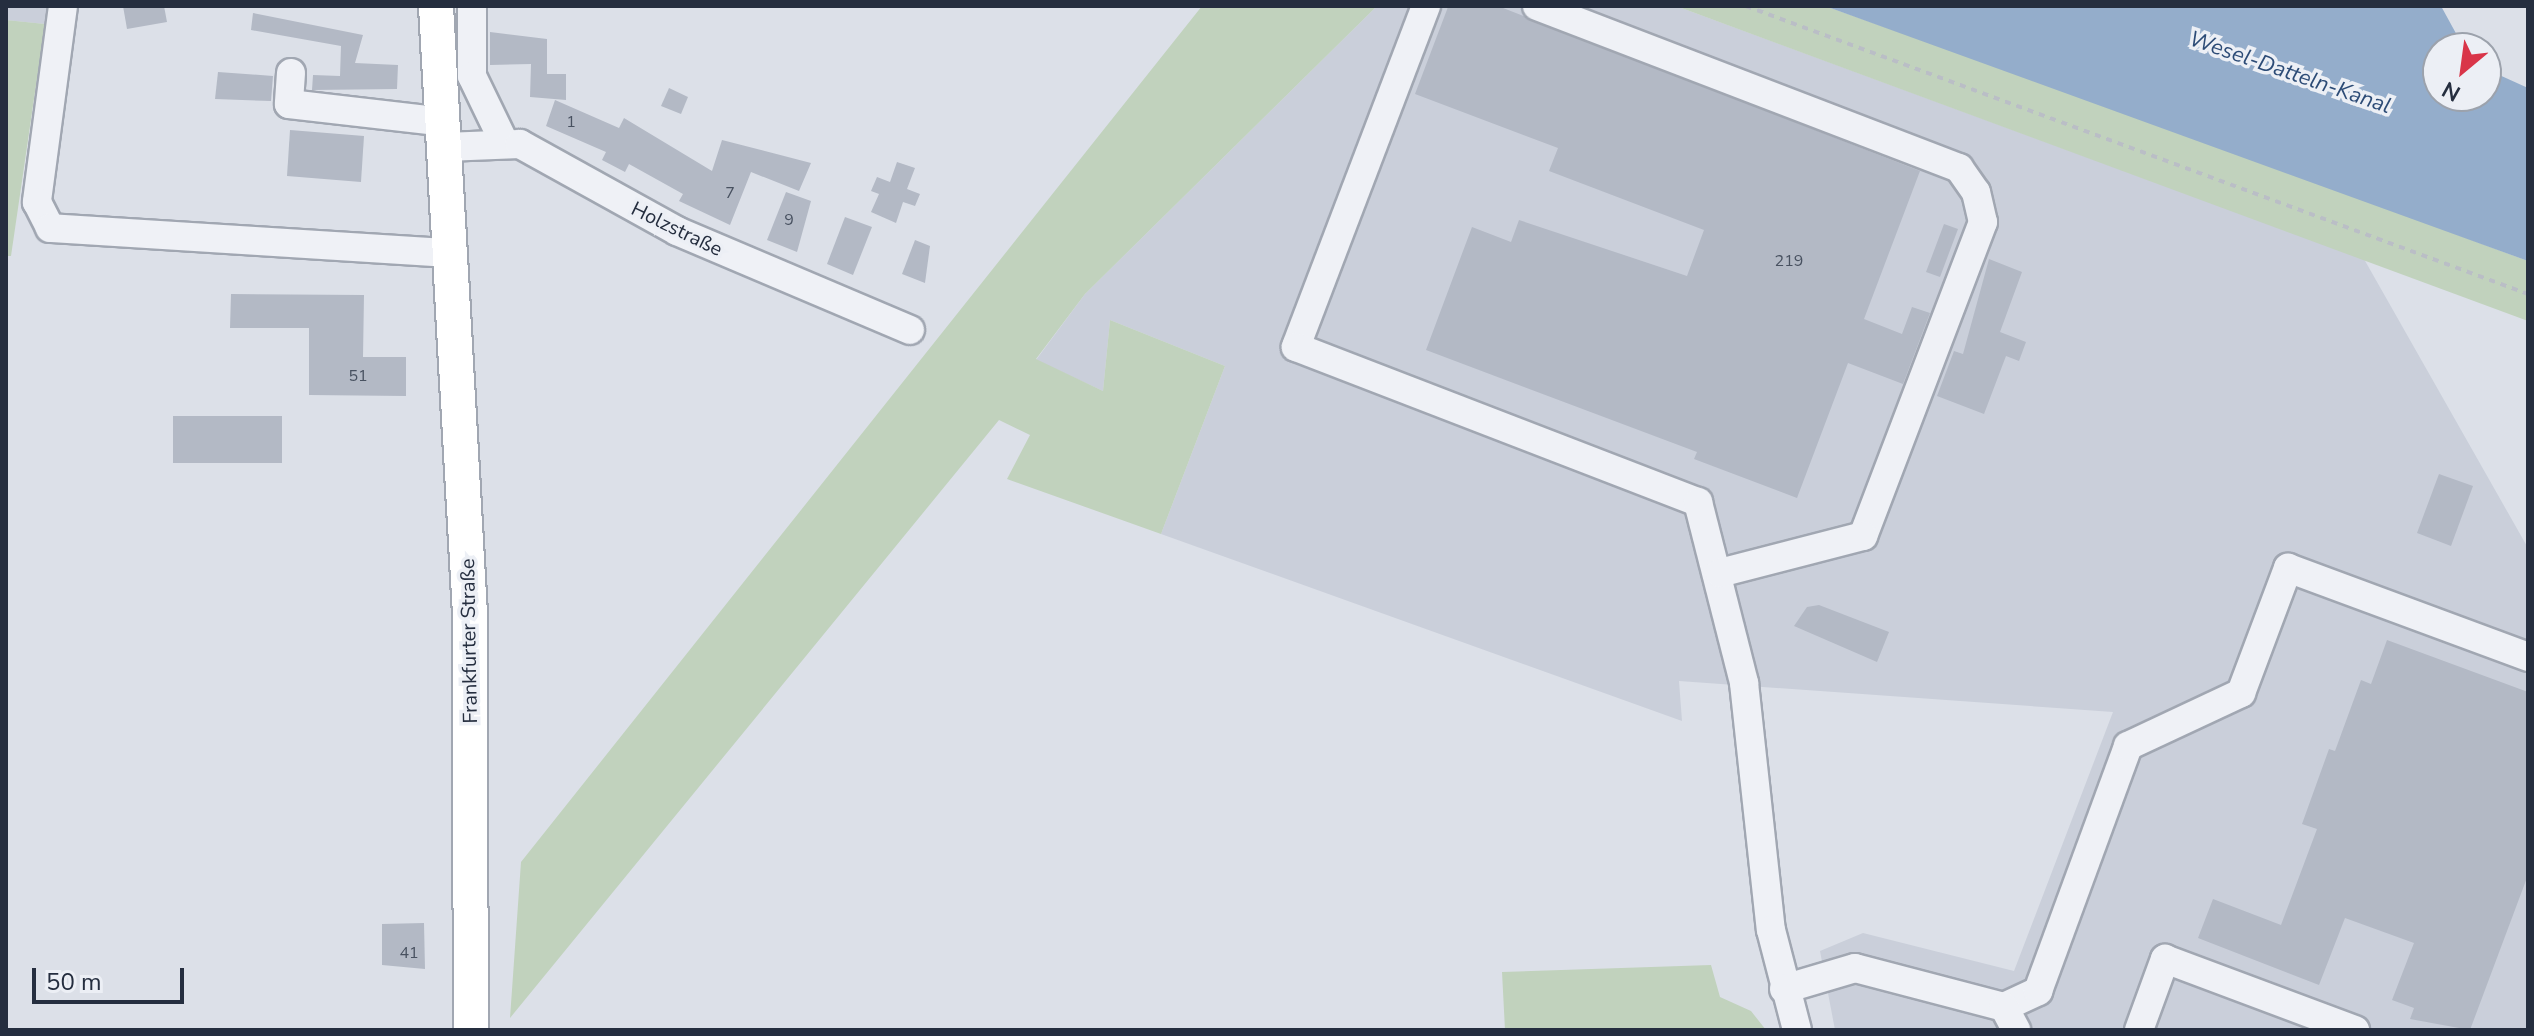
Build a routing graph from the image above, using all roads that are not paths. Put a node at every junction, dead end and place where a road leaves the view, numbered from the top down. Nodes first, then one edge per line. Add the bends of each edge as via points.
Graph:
1 (63, 6) edge
2 (436, 6) edge
3 (472, 6) edge
4 (1426, 6) edge
5 (1537, 6) edge
6 (291, 73) dead end
7 (444, 134) junction
8 (503, 140) junction
9 (451, 253) junction
10 (910, 330) dead end
11 (1720, 573) junction
12 (2528, 657) edge
13 (1784, 989) junction
14 (2010, 1018) edge
15 (471, 1030) edge
16 (1782, 1030) edge
17 (1797, 1030) edge
18 (2139, 1030) edge
19 (2355, 1030) edge

1 - 9 street via 37,202 50,228
2 - 7 main road, Frankfurter Straße
3 - 8 street via 472,76
4 - 11 street via 1296,347 1698,502
5 - 11 street via 1959,168 1976,192 1983,222 1863,536
6 - 7 street via 289,104
7 - 8 street
7 - 9 main road, Frankfurter Straße
8 - 10 street, Holzstraße via 688,236
9 - 15 main road, Frankfurter Straße via 470,614
11 - 13 street via 1744,683
12 - 14 street via 2288,568 2241,693 2128,746 2038,991
13 - 14 street via 1869,968
13 - 16 street
13 - 17 street
18 - 19 street via 2165,959

